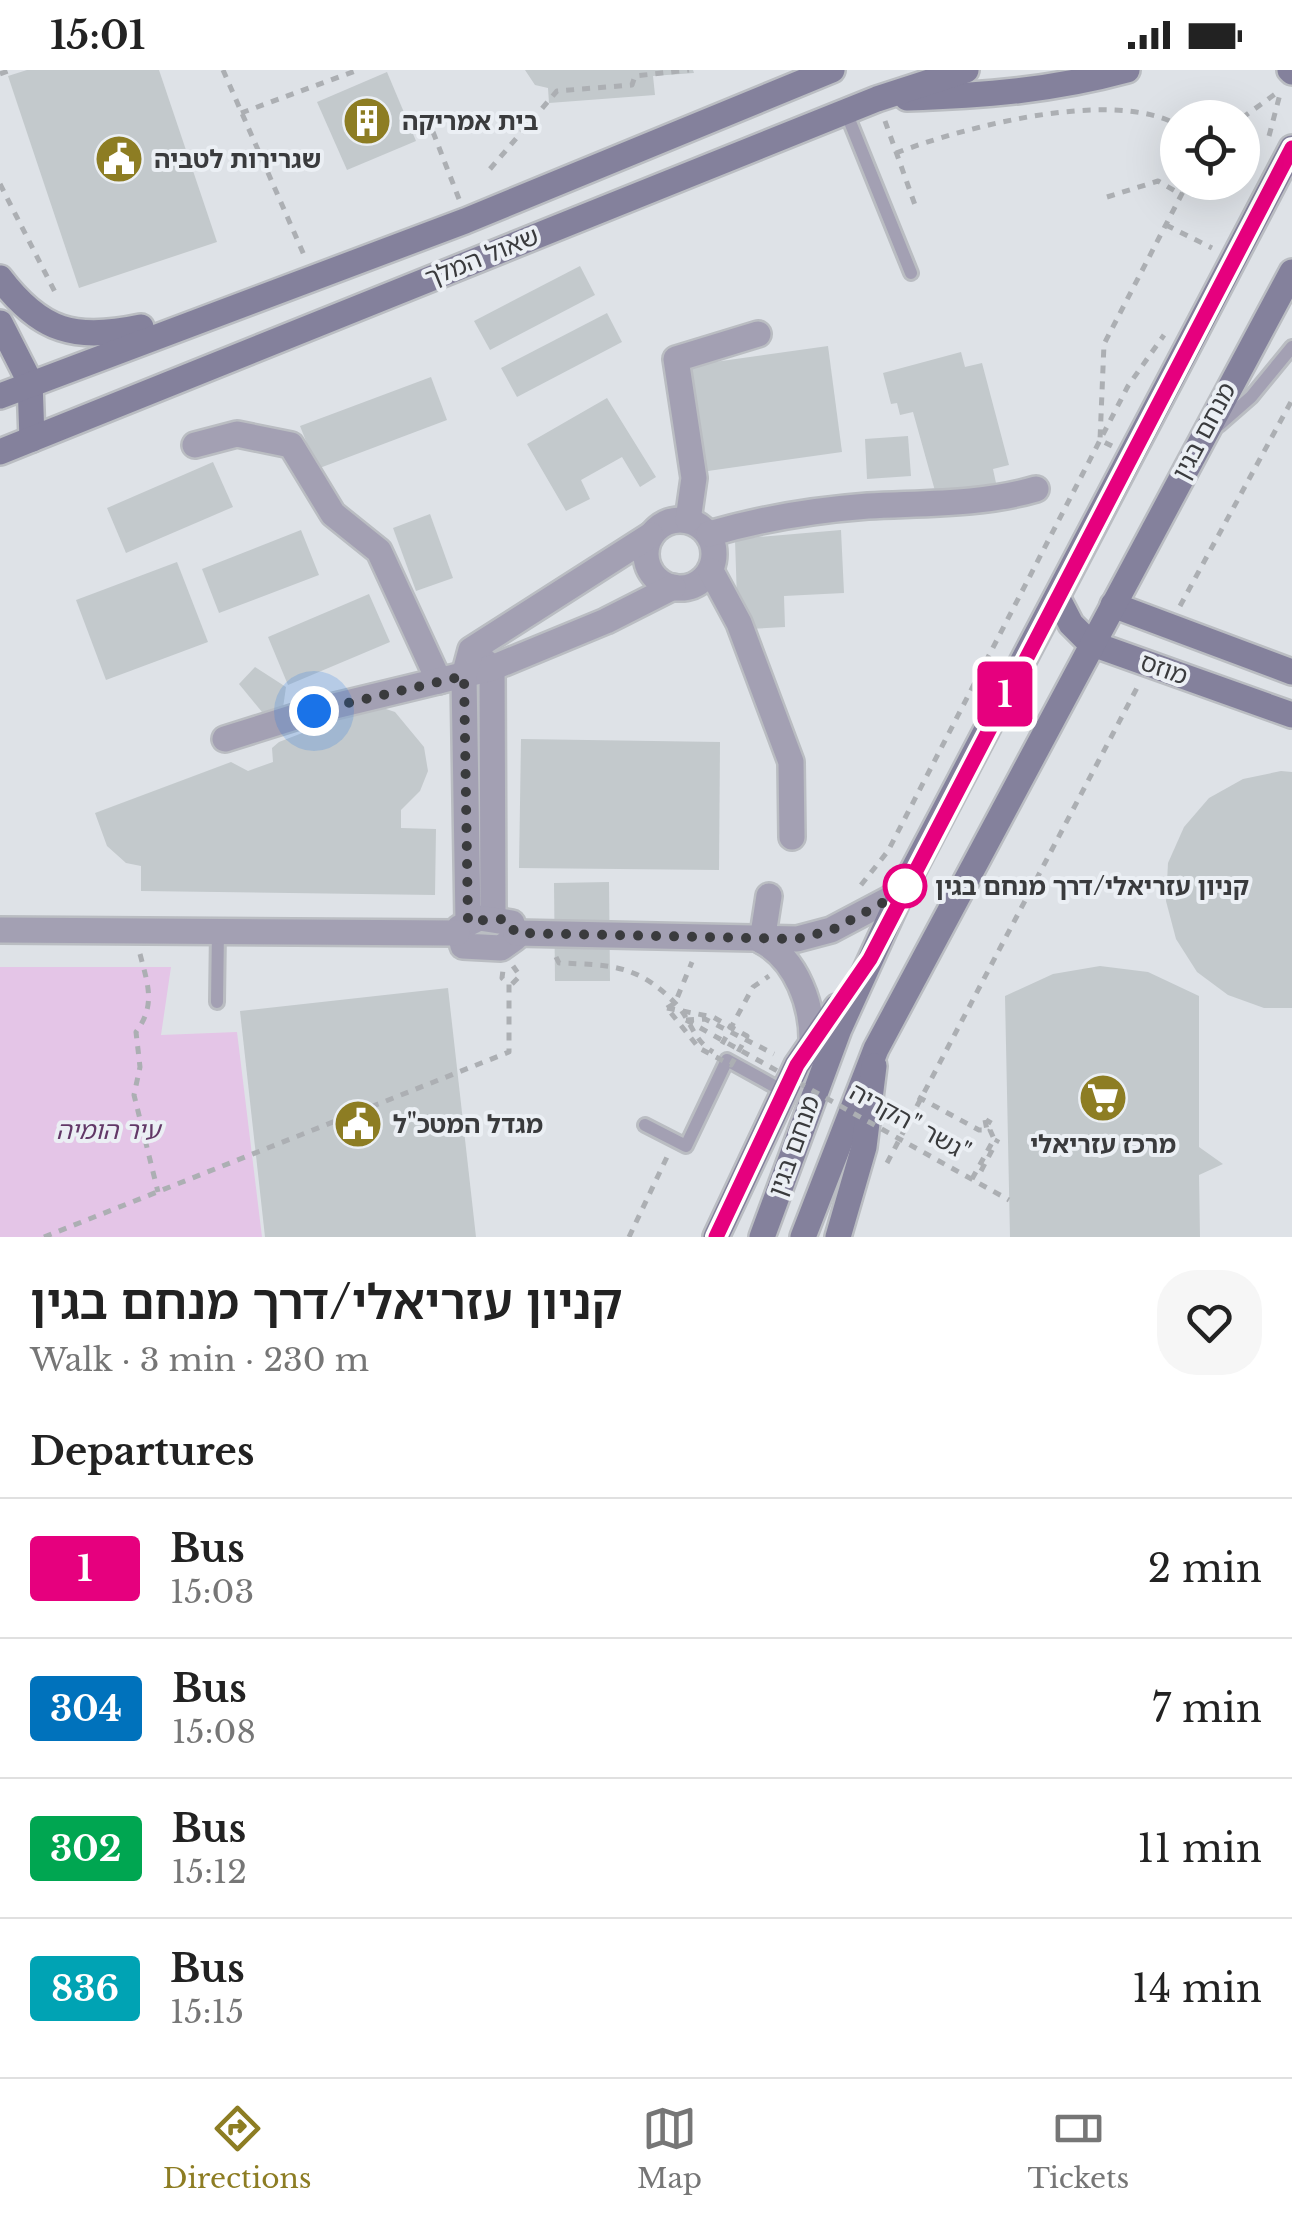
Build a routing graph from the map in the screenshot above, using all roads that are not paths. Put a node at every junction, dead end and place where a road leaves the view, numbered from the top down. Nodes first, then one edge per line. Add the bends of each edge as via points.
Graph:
1 (832, 70) edge
2 (966, 70) edge
3 (1128, 70) edge
4 (877, 100) junction
5 (846, 112) junction
6 (1280, 148) edge
7 (1292, 272) edge
8 (911, 273) dead end
9 (0, 278) edge
10 (224, 310) junction
11 (0, 323) edge
12 (758, 334) dead end
13 (1292, 348) edge
14 (30, 382) junction
15 (0, 400) edge
16 (32, 439) junction
17 (195, 446) dead end
18 (1195, 447) junction
19 (0, 452) edge
20 (1036, 489) dead end
21 (698, 527) junction
22 (651, 536) junction
23 (711, 570) junction
24 (673, 587) junction
25 (1057, 596) junction
26 (1113, 605) junction
27 (1090, 643) junction
28 (470, 650) junction
29 (492, 668) junction
30 (1292, 672) edge
31 (452, 679) junction
32 (1292, 715) edge
33 (225, 739) dead end
34 (792, 837) dead end
35 (901, 893) junction
36 (769, 896) dead end
37 (473, 924) junction
38 (0, 930) edge
39 (218, 930) junction
40 (516, 933) junction
41 (762, 941) junction
42 (870, 959) junction
43 (216, 1002) dead end
44 (812, 1043) junction
45 (876, 1049) junction
46 (783, 1091) junction
47 (645, 1125) dead end
48 (716, 1237) edge
49 (762, 1237) edge
50 (803, 1237) edge
51 (838, 1237) edge

1 - 10 main road, שאול המלך via 465,221
2 - 4 main road, שאול המלך
3 - 4 main road via 991,96
4 - 5 main road, שאול המלך
5 - 8 lane
5 - 16 main road, שאול המלך
6 - 25 main road, מנחם בגין
7 - 18 main road, מנחם בגין
9 - 10 main road via 36,318 79,332 102,335
10 - 14 main road, שאול המלך
11 - 14 main road
12 - 21 street via 676,359
13 - 18 lane
14 - 15 main road, שאול המלך
14 - 16 main road
15 - 16 main road
16 - 19 main road, שאול המלך
17 - 31 street via 237,434 291,446 333,514 378,551
18 - 26 main road, מנחם בגין
20 - 21 street via 998,500 863,506
21 - 22 street via 667,522
21 - 23 street via 715,552
22 - 24 street via 648,567
22 - 28 street
23 - 24 street via 695,585
23 - 34 street via 739,623 791,762
24 - 29 street
25 - 27 main road
25 - 35 main road, מנחם בגין
26 - 27 main road, מנחם בגין
26 - 30 main road, מוזס
27 - 32 main road, מוזס
27 - 45 main road, מנחם בגין
28 - 29 street
28 - 31 street
29 - 31 street
29 - 37 street
31 - 33 street
31 - 37 street
35 - 41 street via 832,930
35 - 42 main road, מנחם בגין
36 - 41 street
37 - 39 street
37 - 40 street via 512,923
37 - 40 street via 462,946 472,949 510,945
38 - 39 street
39 - 43 lane
40 - 41 street
41 - 44 street via 798,981
42 - 44 main road
42 - 49 main road, מנחם בגין via 796,1135
44 - 46 main road
45 - 50 main road, מנחם בגין
45 - 51 main road via 864,1147
46 - 47 lane via 727,1060 686,1146
46 - 48 main road

